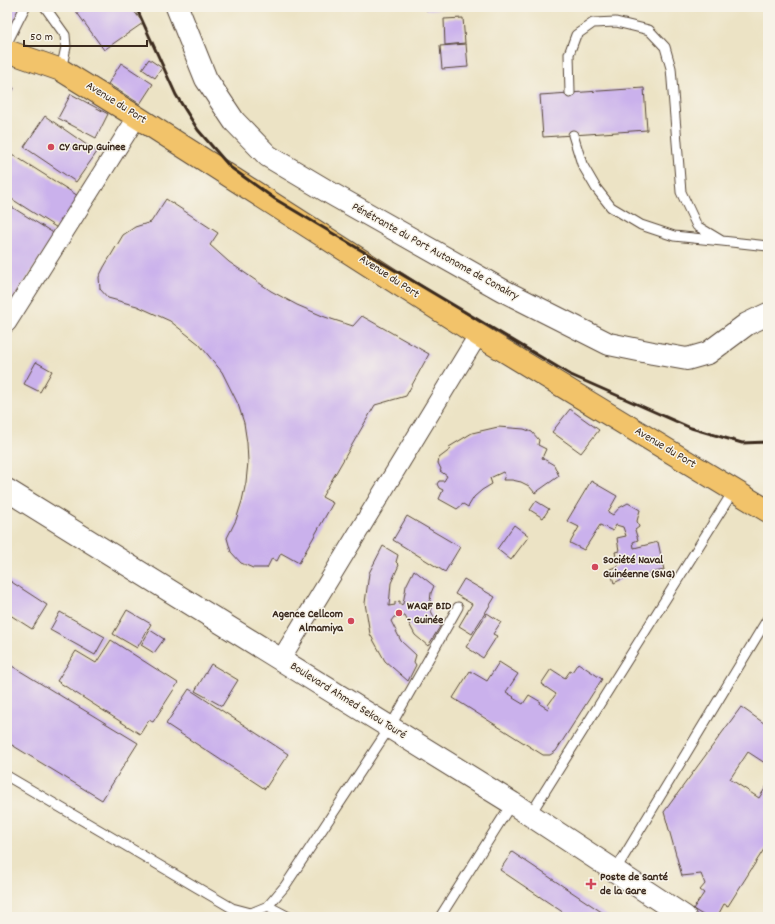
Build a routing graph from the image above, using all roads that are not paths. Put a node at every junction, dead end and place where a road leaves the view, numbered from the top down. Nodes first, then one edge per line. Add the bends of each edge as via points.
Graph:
1 (25, 7) edge
2 (46, 7) edge
3 (177, 7) edge
4 (7, 43) edge
5 (7, 51) edge
6 (61, 70) junction
7 (570, 93) dead end
8 (137, 117) junction
9 (573, 135) dead end
10 (722, 241) junction
11 (768, 246) edge
12 (768, 314) edge
13 (7, 323) edge
14 (478, 334) junction
15 (7, 490) edge
16 (734, 490) junction
17 (768, 511) edge
18 (458, 607) dead end
19 (768, 618) edge
20 (281, 659) junction
21 (390, 727) junction
22 (7, 776) edge
23 (512, 803) junction
24 (530, 815) junction
25 (615, 871) junction
26 (268, 906) junction
27 (289, 917) edge
28 (440, 917) edge
29 (685, 917) edge

1 - 4 lane
2 - 6 lane via 65,35 66,47
3 - 12 street, Pénétrante du Port Autonome de Conakry via 206,79 234,121 268,156 502,290 609,344 687,359 708,353 747,324
5 - 6 main road, Avenue du Port
6 - 8 main road, Avenue du Port
7 - 10 lane via 568,54 576,35 593,23 616,22 648,30 665,47 671,68 681,192 697,226
8 - 13 street
8 - 14 main road, Avenue du Port
9 - 10 lane via 582,164 611,207 641,225 674,236
10 - 11 lane
14 - 16 main road, Avenue du Port
14 - 20 street
15 - 20 street, Boulevard Ahmed Sekou Touré
16 - 17 main road, Avenue du Port
16 - 24 lane
18 - 21 lane
19 - 25 lane
20 - 21 street, Boulevard Ahmed Sekou Touré
21 - 23 street, Boulevard Ahmed Sekou Touré
21 - 26 lane via 285,886
22 - 26 lane via 232,908 251,913
23 - 24 street, Boulevard Ahmed Sekou Touré
23 - 28 lane
24 - 25 street, Boulevard Ahmed Sekou Touré
25 - 29 street, Boulevard Ahmed Sekou Touré
26 - 27 lane

